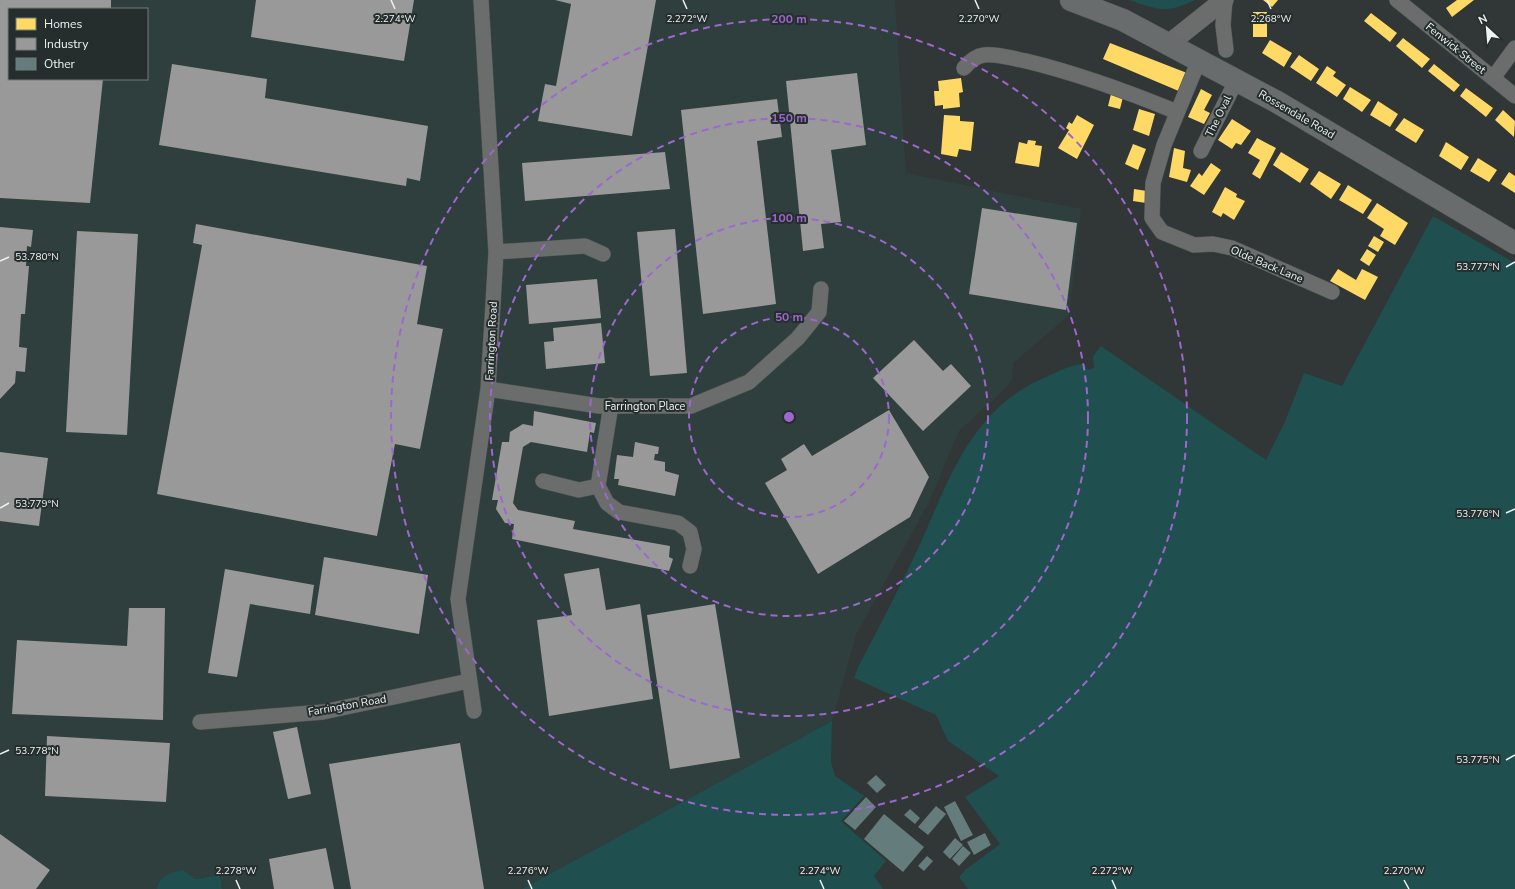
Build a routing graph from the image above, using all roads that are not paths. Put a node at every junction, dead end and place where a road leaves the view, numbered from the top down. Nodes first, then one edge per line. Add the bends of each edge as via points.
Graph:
1 (481, 0) edge
2 (1071, 0) edge
3 (1224, 0) edge
4 (1397, 0) edge
5 (1170, 44) junction
6 (1515, 48) edge
7 (1226, 50) dead end
8 (1199, 60) junction
9 (964, 68) dead end
10 (1493, 78) junction
11 (1236, 81) junction
12 (1515, 96) edge
13 (1177, 112) junction
14 (1201, 151) dead end
15 (1515, 243) edge
16 (496, 252) junction
17 (603, 254) dead end
18 (821, 290) dead end
19 (1332, 292) dead end
20 (488, 389) junction
21 (611, 406) junction
22 (543, 481) dead end
23 (598, 486) junction
24 (690, 566) dead end
25 (469, 681) junction
26 (474, 711) dead end
27 (200, 722) dead end

1 - 16 street, Farrington Road
2 - 5 highway, Rossendale Road via 1123,20
3 - 5 street
3 - 7 street
4 - 10 street, Fenwick Street
5 - 8 highway, Rossendale Road
6 - 10 street
8 - 11 highway, Rossendale Road
8 - 13 street, Olde Back Lane
9 - 13 street via 969,61 984,55 1011,58 1069,71
10 - 12 street, Fenwick Street
11 - 14 street, The Oval
11 - 15 highway, Rossendale Road via 1277,102
13 - 19 street, Olde Back Lane via 1153,183 1152,218 1162,232 1194,245 1213,244 1232,248
16 - 17 street via 585,246
16 - 20 street, Farrington Road
18 - 21 street, Farrington Place via 819,312 798,338 749,382 691,406
20 - 21 street, Farrington Place
20 - 25 street, Farrington Road via 458,599
21 - 23 street
22 - 23 street via 579,490
23 - 24 street via 607,503 619,512 678,523 690,532 694,549
25 - 26 street, Farrington Road
25 - 27 street, Farrington Road via 323,712

